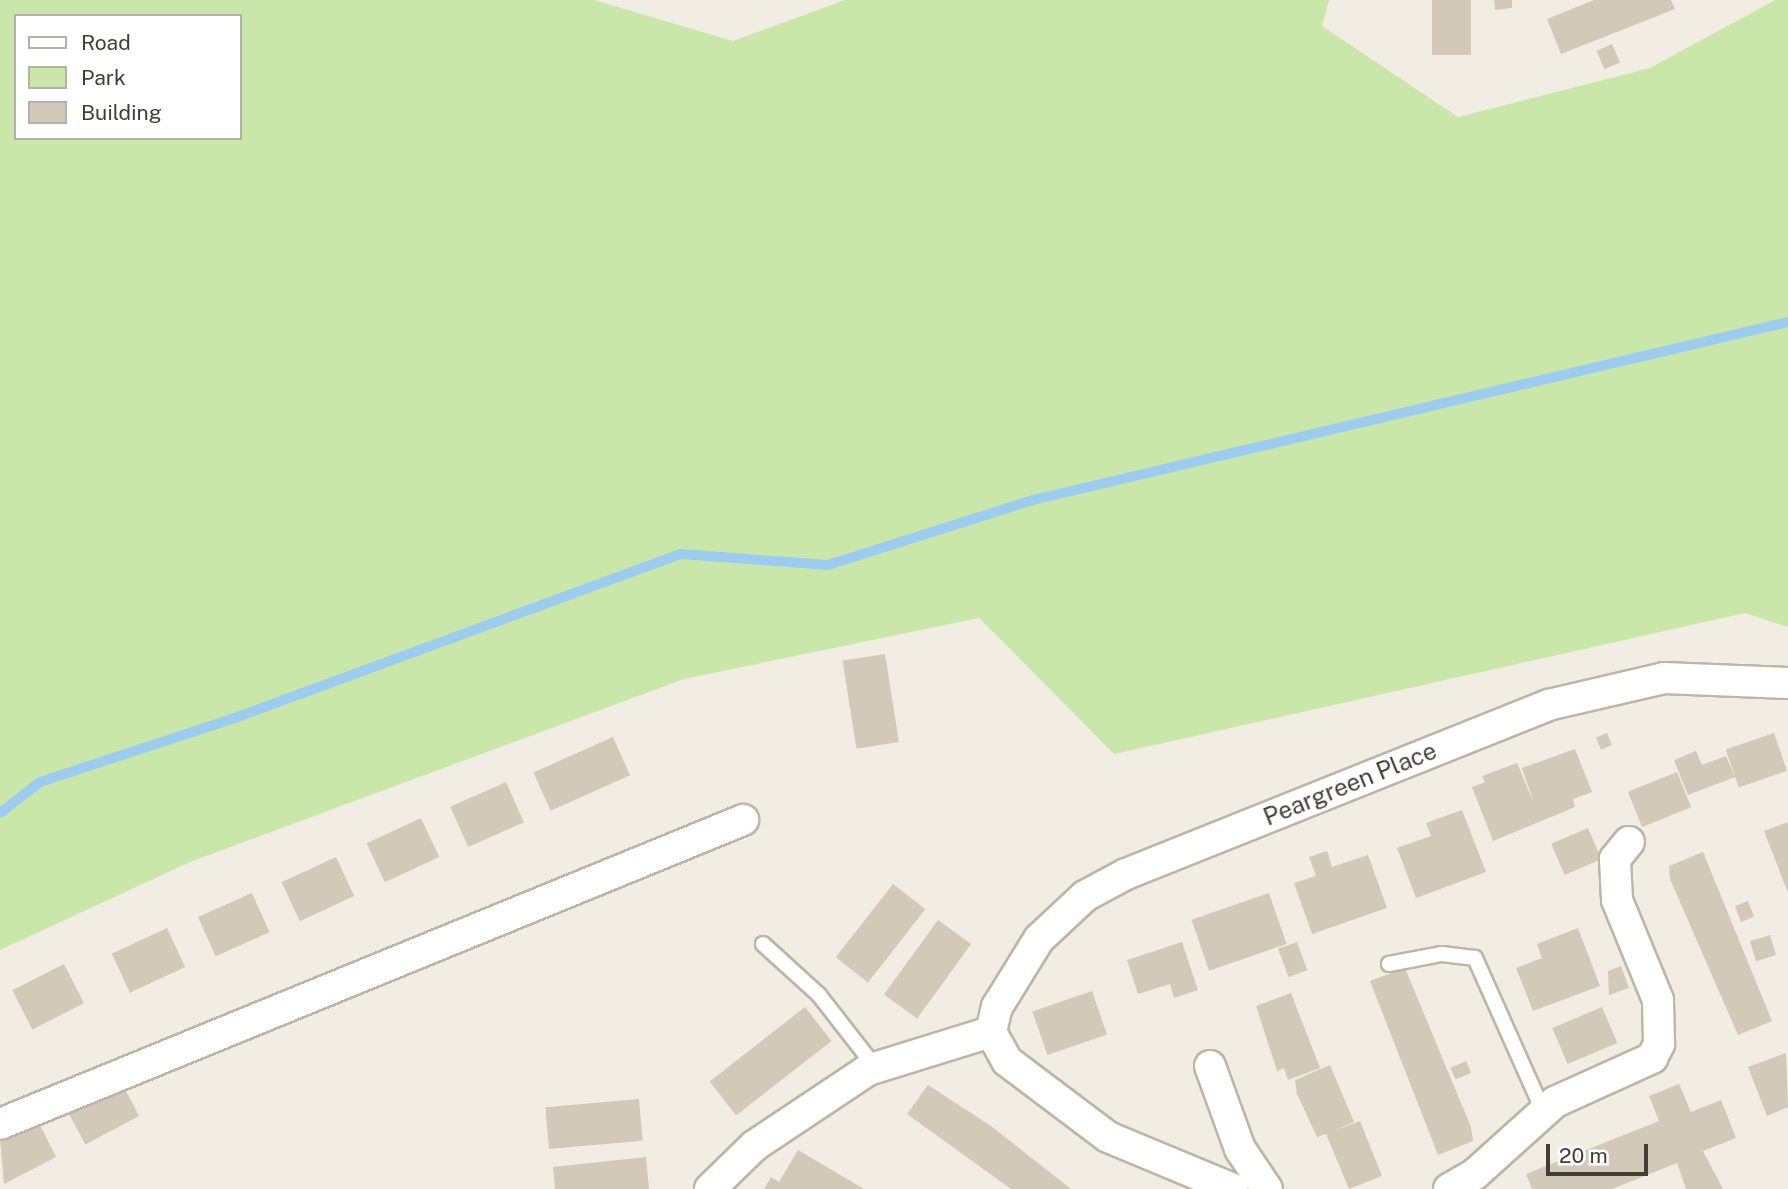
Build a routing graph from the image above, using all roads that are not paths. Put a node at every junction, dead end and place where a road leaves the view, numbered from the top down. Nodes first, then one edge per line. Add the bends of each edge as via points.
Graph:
1 (1788, 683) edge
2 (743, 820) dead end
3 (1629, 842) dead end
4 (763, 944) dead end
5 (1389, 964) dead end
6 (991, 1032) junction
7 (1210, 1066) dead end
8 (875, 1067) junction
9 (1543, 1111) junction
10 (0, 1124) edge
11 (710, 1189) edge
12 (1233, 1189) edge
13 (1267, 1189) edge
14 (1449, 1189) edge

1 - 6 street, Peargreen Place via 1664,678 1572,698 1126,874 1085,896 1039,939 997,1007
2 - 10 street
3 - 9 street via 1615,859 1617,900 1662,1016 1651,1058
4 - 8 lane via 819,995
5 - 9 lane via 1442,954 1475,958
6 - 8 street
6 - 12 street via 1007,1060 1108,1137
7 - 13 street via 1240,1149
8 - 11 street via 754,1146
9 - 14 street via 1475,1174

